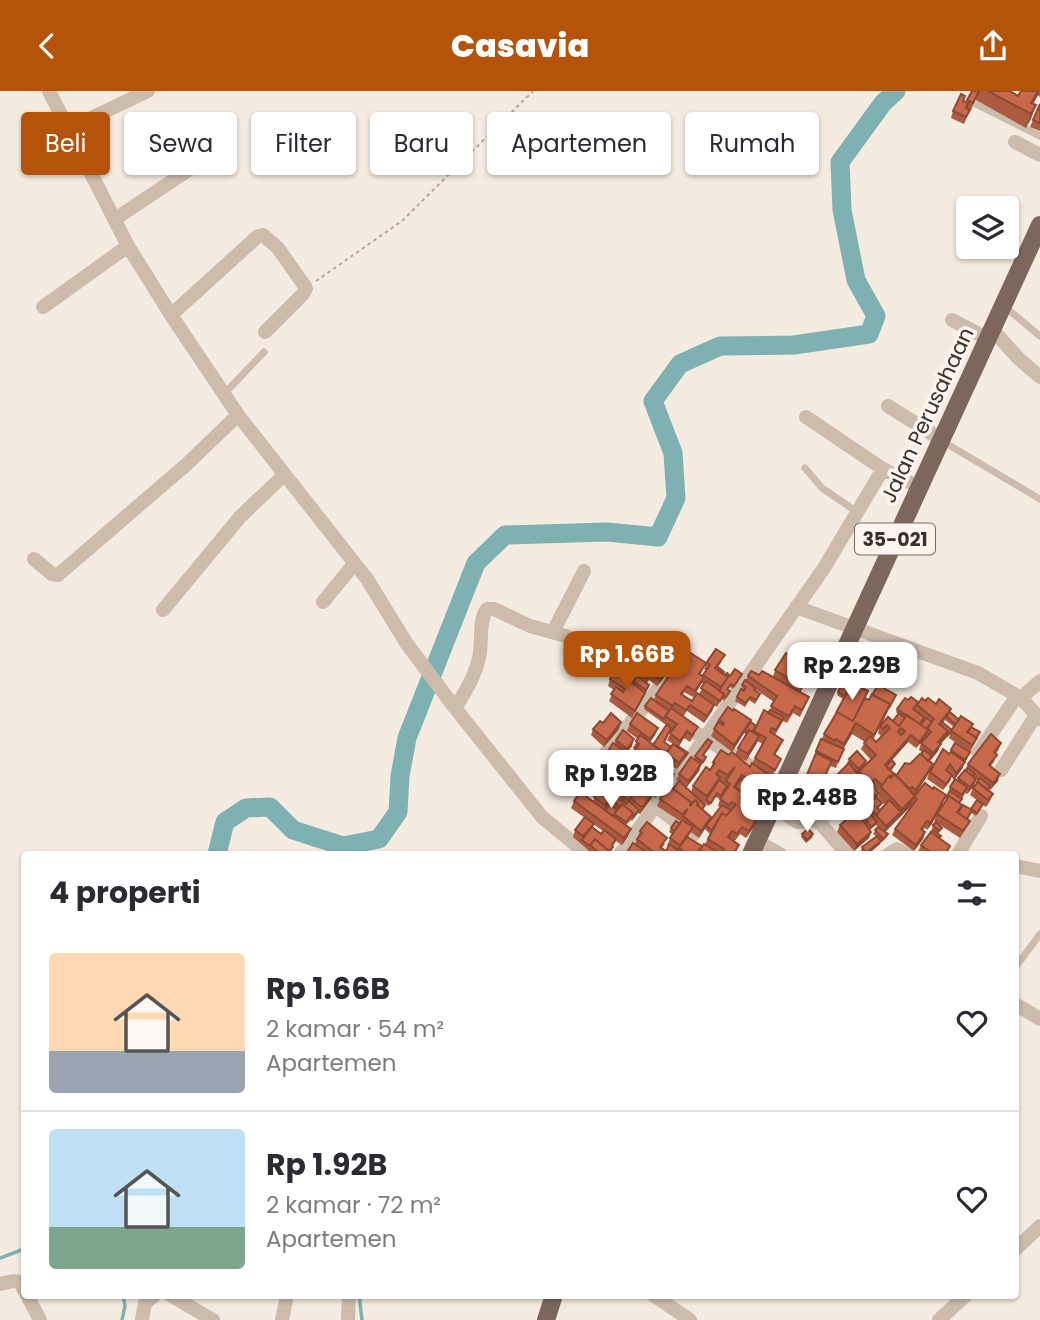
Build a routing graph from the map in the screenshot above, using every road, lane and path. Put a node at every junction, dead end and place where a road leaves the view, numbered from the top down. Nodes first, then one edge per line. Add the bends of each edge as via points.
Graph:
1 (49, 91) edge
2 (148, 91) edge
3 (533, 91) edge
4 (976, 104) edge
5 (60, 112) edge
6 (104, 112) edge
7 (1040, 136) edge
8 (1015, 142) dead end
9 (1040, 155) edge
10 (92, 175) edge
11 (181, 175) edge
12 (115, 219) junction
13 (1040, 225) edge
14 (128, 246) junction
15 (306, 288) junction
16 (1003, 305) junction
17 (43, 307) dead end
18 (171, 315) junction
19 (952, 320) dead end
20 (265, 332) dead end
21 (990, 334) junction
22 (1040, 336) edge
23 (264, 352) dead end
24 (1040, 377) edge
25 (223, 394) junction
26 (888, 405) dead end
27 (238, 415) junction
28 (806, 417) dead end
29 (942, 440) junction
30 (805, 468) dead end
31 (883, 468) junction
32 (284, 475) junction
33 (919, 487) junction
34 (1040, 499) edge
35 (858, 513) junction
36 (34, 559) dead end
37 (354, 564) junction
38 (584, 571) dead end
39 (323, 602) dead end
40 (796, 607) junction
41 (163, 610) dead end
42 (854, 629) junction
43 (553, 632) junction
44 (627, 641) dead end
45 (672, 672) edge
46 (1040, 681) edge
47 (1019, 697) junction
48 (451, 703) junction
49 (1038, 717) edge
50 (682, 723) edge
51 (704, 739) junction
52 (967, 767) edge
53 (1001, 770) dead end
54 (584, 780) dead end
55 (783, 786) junction
56 (656, 806) junction
57 (774, 807) junction
58 (981, 816) dead end
59 (693, 835) edge
60 (754, 847) edge
61 (583, 851) edge
62 (622, 851) edge
63 (844, 851) edge
64 (960, 851) edge
65 (1019, 867) edge
66 (1040, 871) edge
67 (1040, 934) edge
68 (1019, 963) edge
69 (1019, 1006) edge
70 (1040, 1019) edge
71 (1040, 1226) edge
72 (1019, 1246) edge
73 (0, 1284) edge
74 (21, 1284) edge
75 (29, 1299) edge
76 (147, 1299) edge
77 (177, 1299) edge
78 (286, 1299) edge
79 (349, 1299) edge
80 (553, 1299) edge
81 (659, 1299) edge
82 (962, 1299) edge
83 (40, 1320) edge
84 (142, 1320) edge
85 (213, 1320) edge
86 (282, 1320) edge
87 (348, 1320) edge
88 (546, 1320) edge
89 (690, 1320) edge
90 (939, 1320) edge

1 - 5 street
2 - 6 street
3 - 15 path via 402,221
4 - 7 lane
8 - 9 street
10 - 12 street
11 - 12 street
12 - 14 street
13 - 16 main road, Jalan Perusahaan / 35-021
14 - 17 street
14 - 18 street
15 - 18 street via 278,248 261,235
15 - 20 street
16 - 21 main road, Jalan Perusahaan / 35-021
16 - 22 lane
18 - 25 street
19 - 21 street
21 - 24 street
21 - 29 main road, Jalan Perusahaan / 35-021
23 - 25 lane
25 - 27 street
26 - 29 street
27 - 32 street
27 - 36 street via 58,575
28 - 31 street
29 - 33 main road, Jalan Perusahaan / 35-021
29 - 34 lane
30 - 35 lane via 822,488
31 - 33 street
31 - 35 street
32 - 37 street
32 - 41 street via 240,517
33 - 42 main road, Jalan Perusahaan / 35-021
35 - 40 street
37 - 39 street
37 - 48 street
38 - 43 street
40 - 42 street
40 - 51 street
42 - 47 street via 978,673
42 - 55 main road, Jalan Perusahaan / 35-021
43 - 44 street via 605,661
43 - 48 street via 487,609 476,667
45 - 54 street
46 - 47 street
47 - 49 street
47 - 52 street
48 - 61 street via 542,817
49 - 53 street
50 - 51 street
51 - 55 street
51 - 56 street
55 - 57 main road, Jalan Perusahaan / 35-021
56 - 59 street
56 - 62 street
57 - 60 main road, Jalan Perusahaan / 35-021
57 - 63 street via 797,822 821,824
58 - 64 street
65 - 66 street
67 - 68 lane
69 - 70 street
71 - 72 street
73 - 74 street via 13,1280
75 - 83 street
76 - 84 street
77 - 85 street
78 - 86 street
79 - 87 street
80 - 88 main road
81 - 89 street
82 - 90 street

